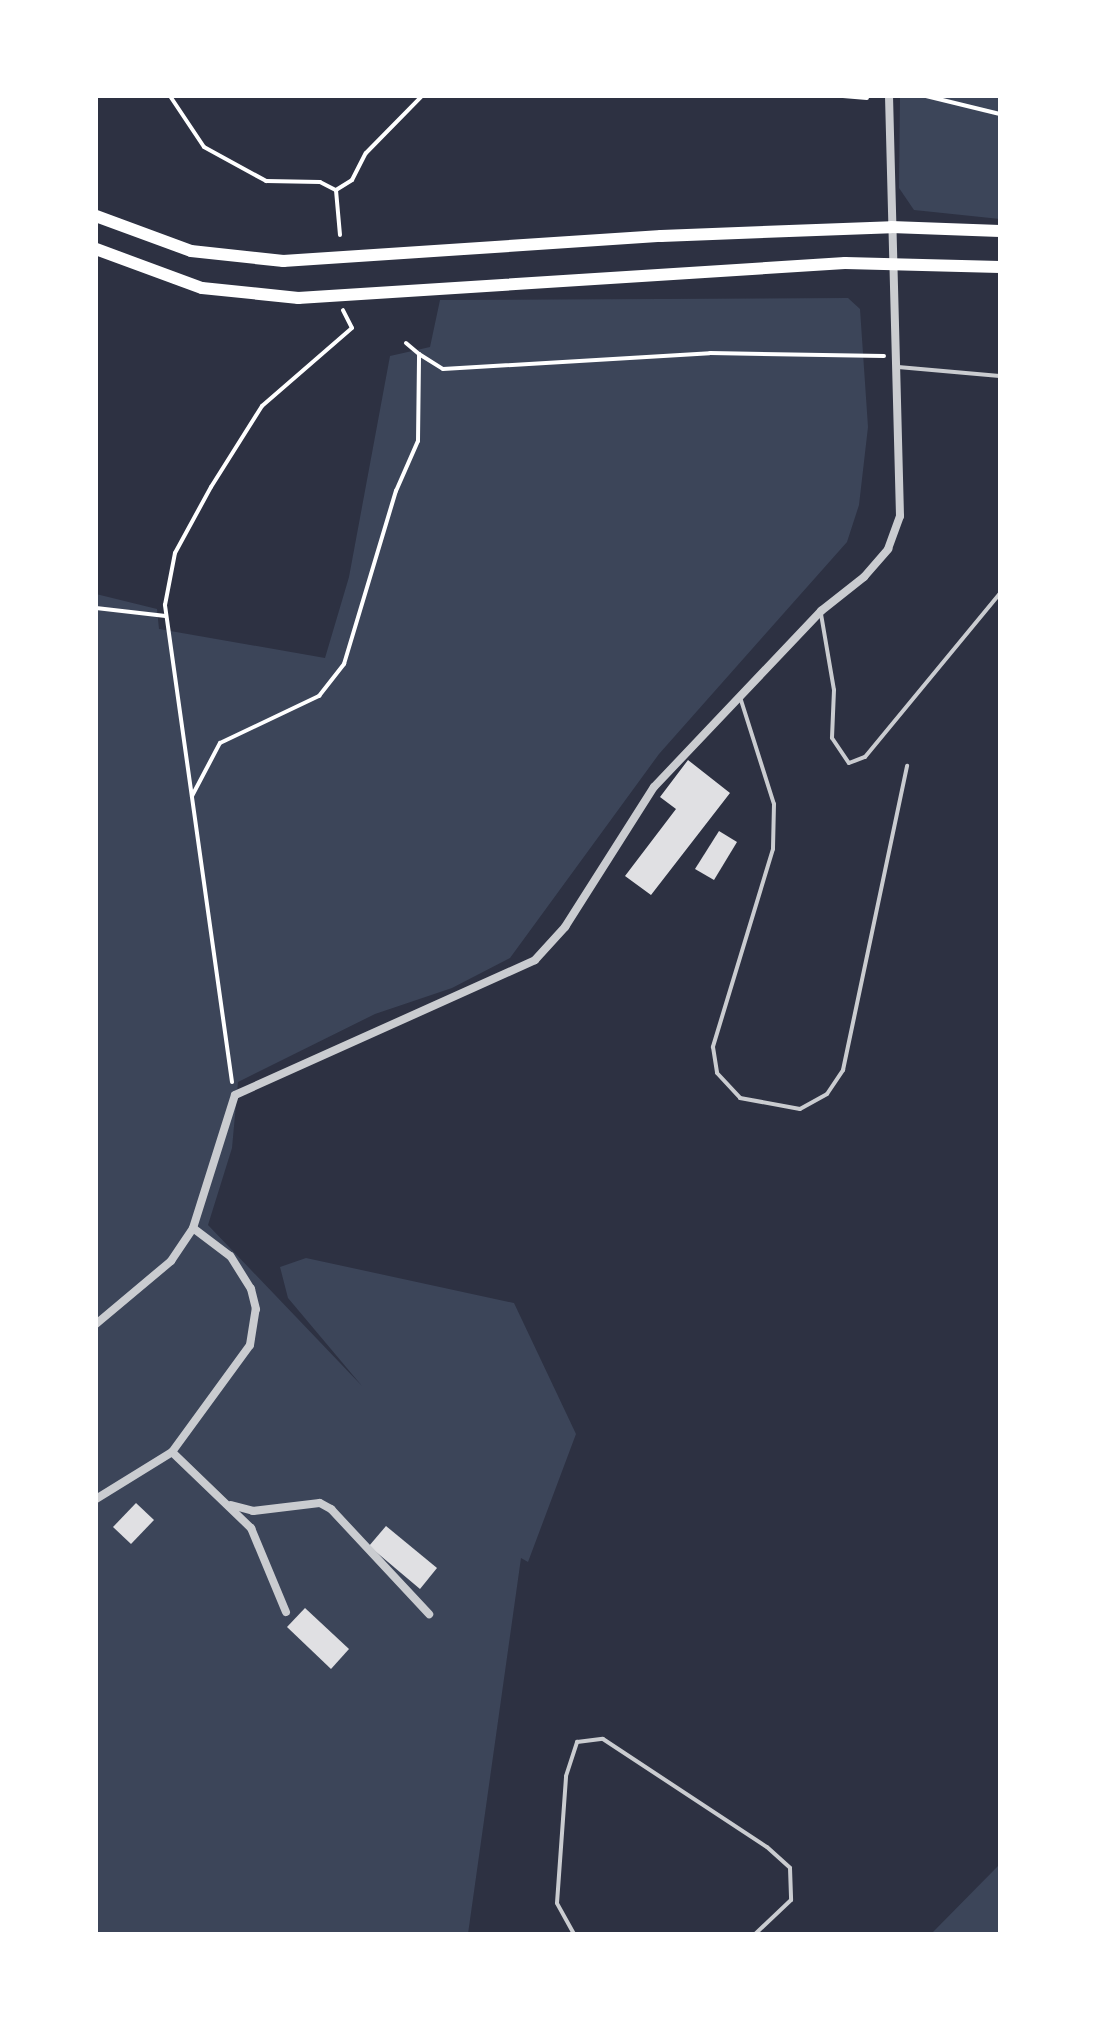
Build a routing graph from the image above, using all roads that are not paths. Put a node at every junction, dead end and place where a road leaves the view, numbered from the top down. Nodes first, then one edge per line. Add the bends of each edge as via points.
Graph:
1 (889, 96) edge
2 (96, 216) edge
3 (891, 227) junction
4 (1000, 231) edge
5 (96, 249) edge
6 (892, 265) junction
7 (1000, 267) edge
8 (898, 367) junction
9 (1000, 376) edge
10 (1000, 593) edge
11 (821, 611) junction
12 (740, 695) junction
13 (907, 766) dead end
14 (193, 1228) junction
15 (96, 1324) edge
16 (172, 1452) junction
17 (96, 1499) edge
18 (231, 1505) junction
19 (286, 1612) dead end
20 (429, 1614) dead end
21 (574, 1934) edge
22 (755, 1934) edge

1 - 3 street
2 - 3 main road via 191,251 283,261
3 - 4 main road
3 - 6 street
5 - 6 main road via 202,288 298,298
6 - 7 main road
6 - 8 street
8 - 9 lane
8 - 11 street via 900,516 894,538 864,577
10 - 11 lane via 865,757 849,763 832,738 834,690
11 - 12 street
12 - 13 lane via 774,804 773,849 713,1047 717,1073 740,1098 800,1109 827,1094 843,1070
12 - 14 street via 654,787 565,927 535,960 235,1095
14 - 15 street via 162,1270
14 - 16 street via 230,1256 251,1289 256,1309 250,1345
16 - 17 street
16 - 18 street
18 - 19 street via 265,1553
18 - 20 street via 253,1511 320,1503 331,1509
21 - 22 lane via 557,1903 566,1776 577,1742 603,1739 767,1847 790,1868 791,1900

